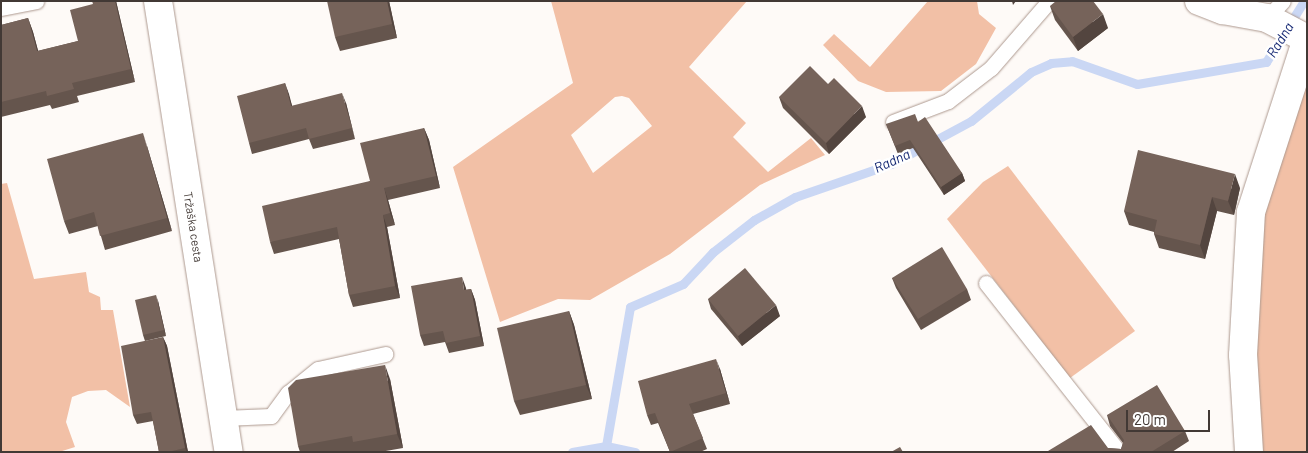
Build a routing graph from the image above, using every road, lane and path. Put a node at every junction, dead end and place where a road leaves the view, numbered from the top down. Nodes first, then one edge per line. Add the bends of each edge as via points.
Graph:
1 (36, 1) edge
2 (158, 1) edge
3 (1048, 1) edge
4 (1199, 1) edge
5 (1, 8) edge
6 (1275, 10) edge
7 (1307, 39) edge
8 (893, 122) edge
9 (986, 283) dead end
10 (385, 354) dead end
11 (223, 418) junction
12 (229, 452) edge
13 (1119, 452) edge
14 (1249, 452) edge

1 - 5 lane
2 - 11 street, Tržaška cesta
3 - 8 lane via 991,68 948,101
4 - 6 street via 1223,10
6 - 7 street
7 - 14 street via 1251,212 1243,355
9 - 13 lane
10 - 11 lane via 318,369 288,393 271,416
11 - 12 street, Tržaška cesta

